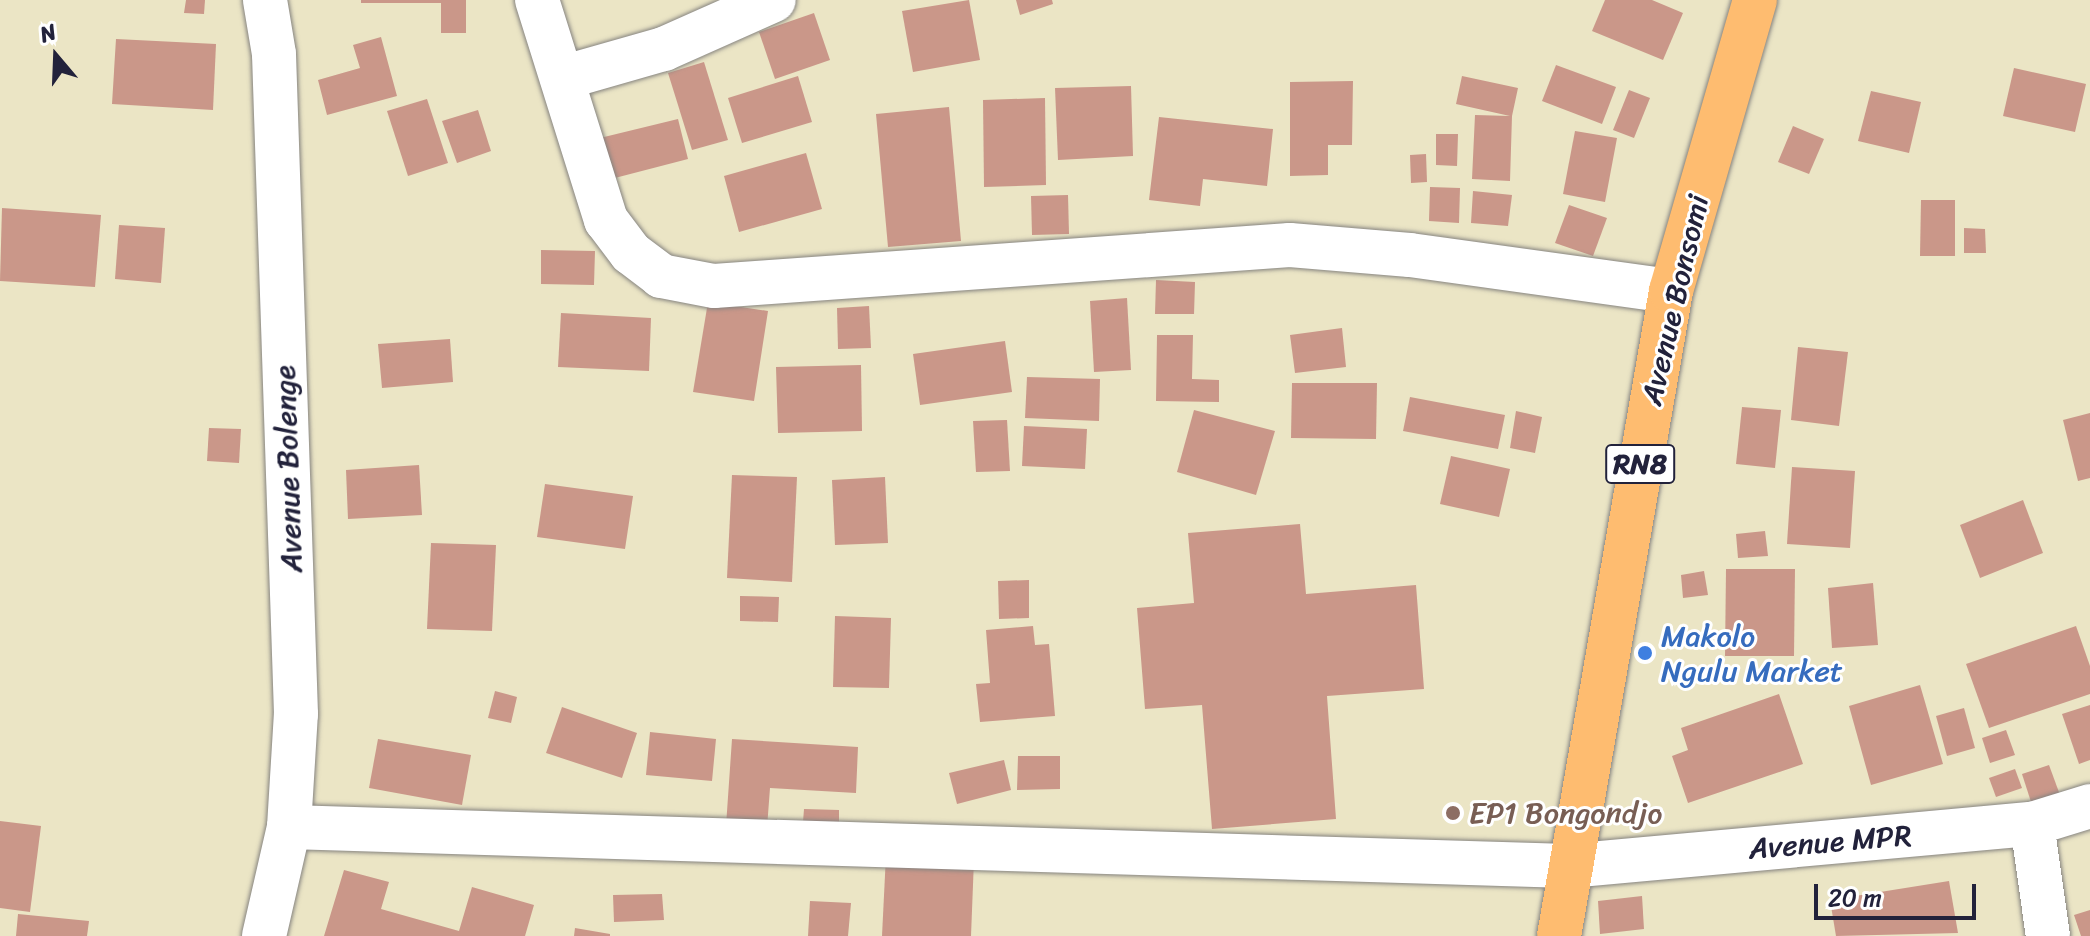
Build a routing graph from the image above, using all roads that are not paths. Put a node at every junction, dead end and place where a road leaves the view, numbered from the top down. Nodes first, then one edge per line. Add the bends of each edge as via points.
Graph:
1 (265, 0) edge
2 (537, 0) edge
3 (774, 0) edge
4 (1755, 0) edge
5 (562, 78) junction
6 (1671, 291) junction
7 (2090, 806) edge
8 (2032, 824) junction
9 (289, 827) junction
10 (1568, 866) junction
11 (264, 936) edge
12 (1559, 936) edge
13 (2048, 936) edge

1 - 9 street, Avenue Bolenge via 274,54 295,699
2 - 5 street
3 - 5 street via 664,49
4 - 6 main road, Avenue Bonsomi / RN8
5 - 6 street via 606,220 631,253 661,276 714,286 1290,245 1410,255
6 - 10 main road, Avenue Bonsomi / RN8
7 - 8 street, Avenue MPR
8 - 10 street, Avenue MPR
8 - 13 street
9 - 10 street, Avenue MPR
9 - 11 street, Avenue Bolenge
10 - 12 main road, Avenue Bonsomi / RN8

